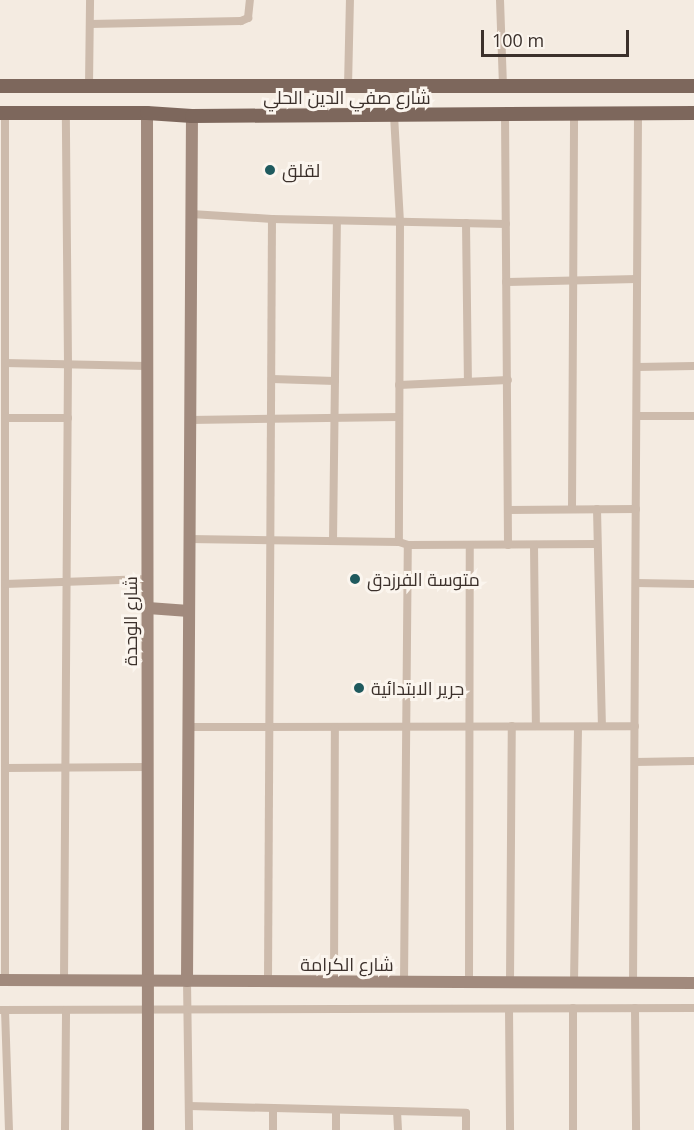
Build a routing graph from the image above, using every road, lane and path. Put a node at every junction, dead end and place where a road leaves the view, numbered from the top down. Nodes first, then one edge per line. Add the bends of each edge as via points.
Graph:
1 (90, 0) edge
2 (250, 0) edge
3 (350, 0) edge
4 (500, 0) edge
5 (90, 24) junction
6 (0, 86) edge
7 (29, 86) junction
8 (89, 86) junction
9 (348, 86) junction
10 (502, 86) junction
11 (694, 86) edge
12 (63, 87) junction
13 (33, 112) junction
14 (3, 113) edge
15 (66, 113) junction
16 (147, 113) junction
17 (505, 113) junction
18 (574, 113) junction
19 (638, 113) junction
20 (694, 113) edge
21 (394, 115) junction
22 (192, 116) junction
23 (191, 214) junction
24 (272, 219) junction
25 (337, 221) junction
26 (400, 222) junction
27 (466, 224) junction
28 (506, 224) junction
29 (637, 279) junction
30 (3, 280) edge
31 (573, 281) junction
32 (506, 282) junction
33 (5, 363) junction
34 (68, 364) junction
35 (147, 366) junction
36 (694, 366) edge
37 (637, 367) junction
38 (272, 379) junction
39 (468, 380) junction
40 (508, 380) junction
41 (335, 381) junction
42 (399, 385) junction
43 (637, 416) junction
44 (694, 416) edge
45 (399, 417) junction
46 (5, 418) junction
47 (68, 418) junction
48 (271, 418) junction
49 (334, 418) junction
50 (190, 420) junction
51 (3, 509) edge
52 (572, 509) junction
53 (597, 509) junction
54 (636, 509) junction
55 (508, 510) junction
56 (189, 539) junction
57 (271, 540) junction
58 (333, 541) junction
59 (399, 542) junction
60 (534, 544) junction
61 (597, 544) junction
62 (408, 545) junction
63 (470, 545) junction
64 (508, 545) junction
65 (148, 579) junction
66 (67, 582) junction
67 (5, 584) junction
68 (636, 584) junction
69 (694, 584) edge
70 (148, 608) junction
71 (189, 611) junction
72 (470, 726) junction
73 (512, 726) junction
74 (536, 726) junction
75 (602, 726) junction
76 (635, 726) junction
77 (3, 727) edge
78 (188, 727) junction
79 (270, 727) junction
80 (335, 727) junction
81 (407, 727) junction
82 (578, 728) junction
83 (694, 761) edge
84 (635, 762) junction
85 (66, 767) junction
86 (148, 767) junction
87 (5, 768) junction
88 (148, 979) junction
89 (3, 980) edge
90 (64, 981) junction
91 (187, 981) junction
92 (268, 981) junction
93 (334, 982) junction
94 (404, 982) junction
95 (469, 982) junction
96 (510, 982) junction
97 (574, 983) junction
98 (694, 983) edge
99 (633, 984) junction
100 (573, 1008) junction
101 (635, 1008) junction
102 (694, 1008) edge
103 (509, 1009) junction
104 (2, 1010) edge
105 (66, 1010) junction
106 (148, 1010) junction
107 (189, 1010) junction
108 (189, 1106) junction
109 (273, 1108) junction
110 (336, 1110) junction
111 (397, 1111) junction
112 (9, 1130) edge
113 (65, 1130) edge
114 (148, 1130) edge
115 (189, 1130) edge
116 (273, 1130) edge
117 (336, 1130) edge
118 (398, 1130) edge
119 (466, 1130) edge
120 (510, 1130) edge
121 (573, 1130) edge
122 (636, 1130) edge

1 - 5 street
2 - 5 street via 248,18 241,21
3 - 9 street
4 - 10 street
5 - 8 street
6 - 7 main road, شارع صفي الدين الحلي
7 - 12 main road, شارع صفي الدين الحلي
7 - 13 main road via 40,95 40,105
8 - 9 main road, شارع صفي الدين الحلي
8 - 12 main road, شارع صفي الدين الحلي
9 - 10 main road, شارع صفي الدين الحلي
10 - 11 main road, شارع صفي الدين الحلي
12 - 15 main road via 54,99 57,108
13 - 14 main road, شارع صفي الدين الحلي
13 - 15 main road, شارع صفي الدين الحلي
14 - 30 street
15 - 16 main road, شارع صفي الدين الحلي
15 - 34 street
16 - 22 main road, شارع صفي الدين الحلي
16 - 35 street, شارع الوحدة
17 - 18 main road, شارع صفي الدين الحلي
17 - 21 main road, شارع صفي الدين الحلي
17 - 28 street
18 - 19 main road, شارع صفي الدين الحلي
18 - 31 street
19 - 20 main road, شارع صفي الدين الحلي
19 - 29 street
21 - 22 main road, شارع صفي الدين الحلي
21 - 26 street
22 - 23 street
23 - 24 street
23 - 50 street
24 - 25 street
24 - 38 street
25 - 26 street
25 - 41 street
26 - 27 street
26 - 42 street
27 - 28 street
27 - 39 street
28 - 32 street
29 - 31 street
29 - 37 street
30 - 33 street
31 - 32 street
31 - 52 street
32 - 40 street
33 - 34 street
33 - 46 street
34 - 35 street
34 - 47 street
35 - 65 street, شارع الوحدة
36 - 37 street
37 - 43 street
38 - 41 street
38 - 48 street
39 - 40 street
39 - 42 street
40 - 55 street
41 - 49 street
42 - 45 street
43 - 44 street
43 - 54 street
45 - 49 street
45 - 59 street
46 - 47 street
46 - 51 street
47 - 66 street
48 - 49 street
48 - 50 street
48 - 57 street
49 - 58 street
50 - 56 street
51 - 67 street
52 - 53 street
52 - 55 street
53 - 54 street
53 - 61 street
54 - 68 street
55 - 64 street
56 - 57 street
56 - 71 street
57 - 58 street
57 - 79 street
58 - 59 street
59 - 62 street
60 - 61 street
60 - 64 street
60 - 74 street
61 - 75 street
62 - 63 street
62 - 81 street
63 - 64 street
63 - 72 street
65 - 66 street
65 - 70 street, شارع الوحدة
66 - 67 street
66 - 85 street
67 - 77 street
68 - 69 street
68 - 76 street
70 - 71 street
70 - 86 street, شارع الوحدة
71 - 78 street
72 - 73 street
72 - 81 street
72 - 95 street
73 - 74 street
73 - 96 street
74 - 82 street
75 - 76 street
75 - 82 street
76 - 84 street
77 - 87 street
78 - 79 street
78 - 91 street
79 - 80 street
79 - 92 street
80 - 81 street
80 - 93 street
81 - 94 street
82 - 97 street
83 - 84 street
84 - 99 street
85 - 86 street
85 - 87 street
85 - 90 street
86 - 88 street, شارع الوحدة
87 - 89 street
88 - 90 street, شارع الكرامة
88 - 91 street, شارع الكرامة
88 - 106 street, شارع الوحدة
89 - 90 street, شارع الكرامة
91 - 92 street, شارع الكرامة
91 - 107 street
92 - 93 street, شارع الكرامة
93 - 94 street, شارع الكرامة
94 - 95 street, شارع الكرامة
95 - 96 street, شارع الكرامة
96 - 97 street, شارع الكرامة
97 - 99 street, شارع الكرامة
98 - 99 street, شارع الكرامة
100 - 101 street
100 - 103 street
100 - 121 street
101 - 102 street
101 - 122 street
103 - 107 street
103 - 120 street
104 - 105 street
104 - 112 street
105 - 106 street
105 - 113 street
106 - 107 street
106 - 114 street, شارع الوحدة
107 - 108 street
108 - 109 street
108 - 115 street
109 - 110 street
109 - 116 street
110 - 111 street
110 - 117 street
111 - 118 street
111 - 119 street via 466,1113

